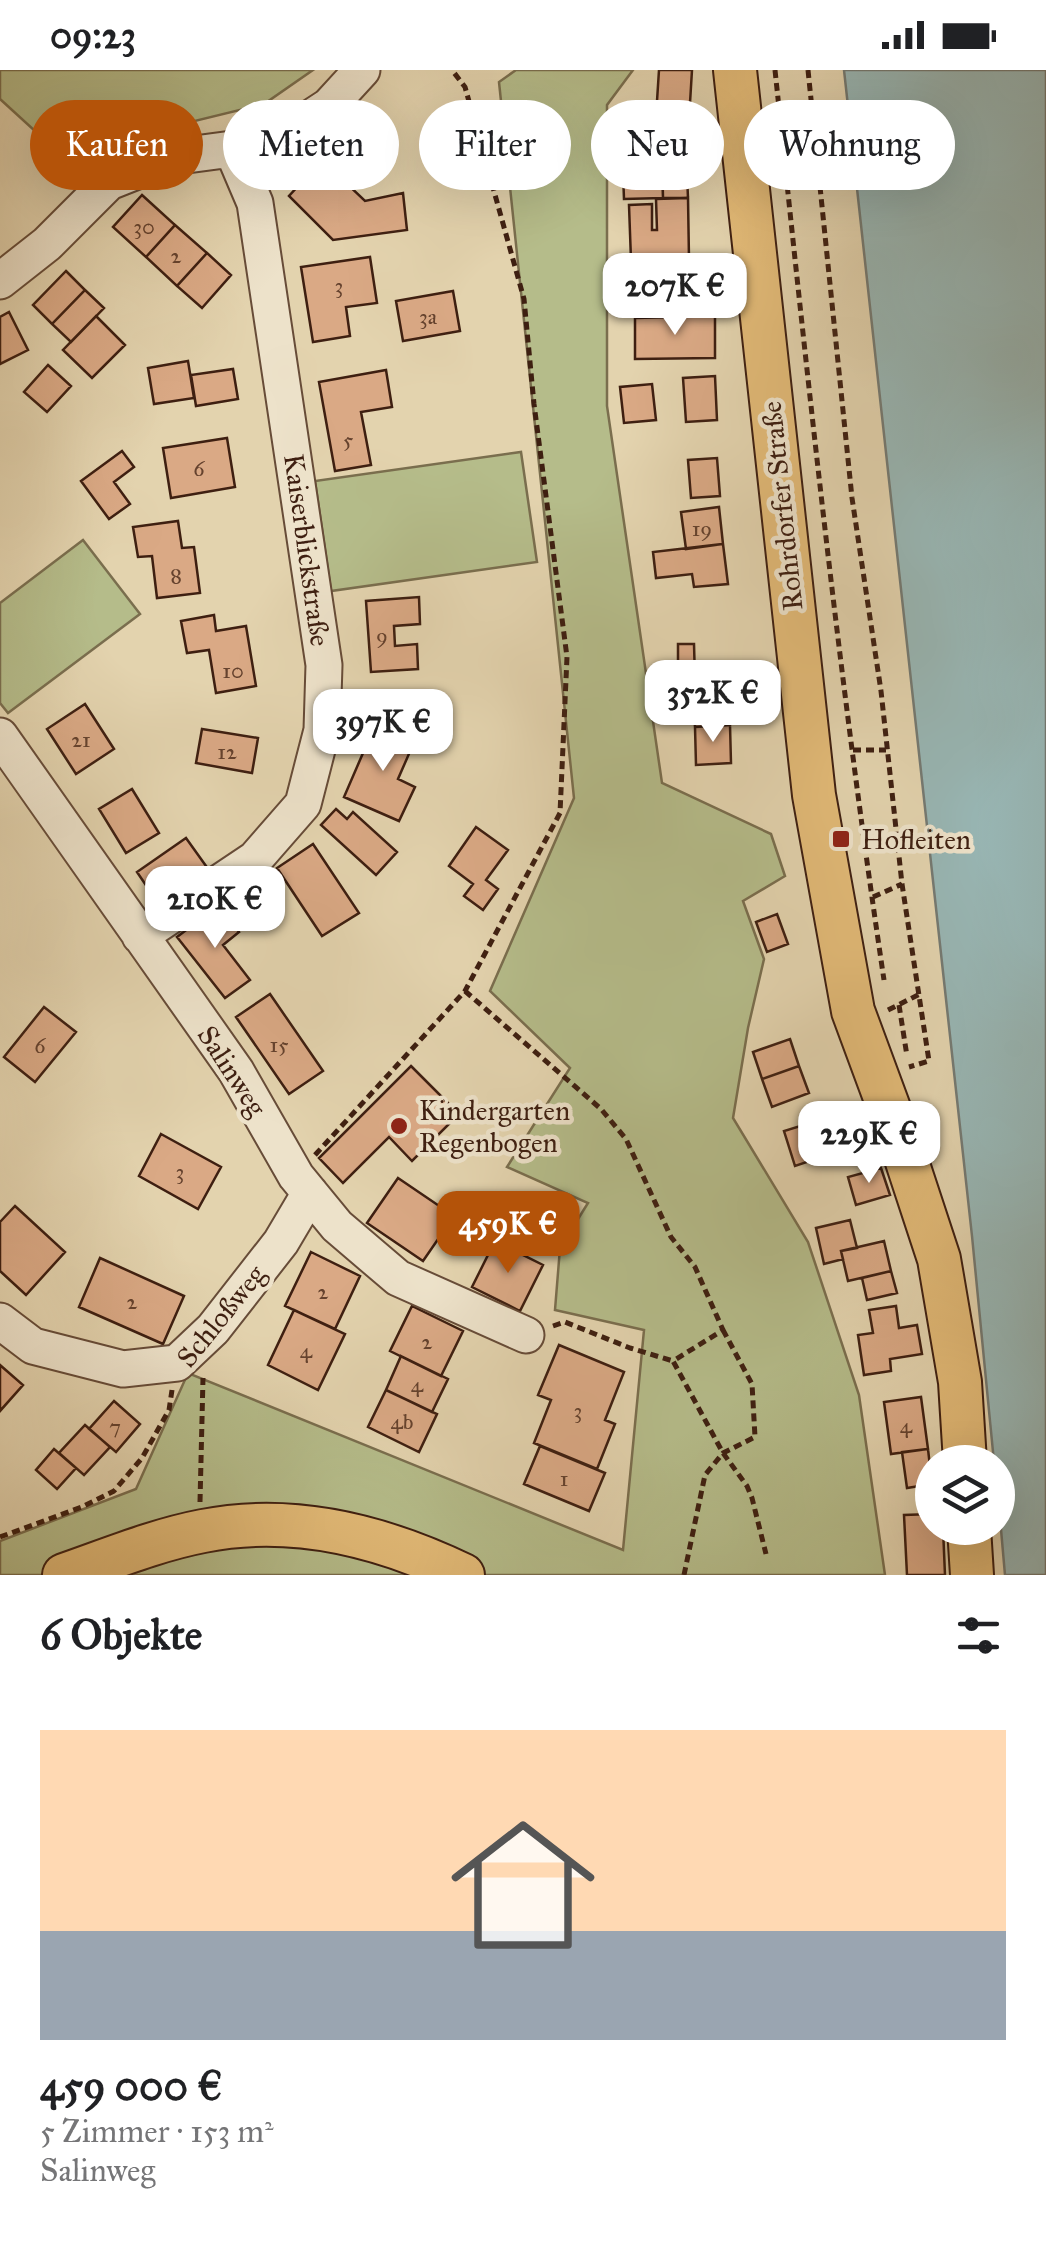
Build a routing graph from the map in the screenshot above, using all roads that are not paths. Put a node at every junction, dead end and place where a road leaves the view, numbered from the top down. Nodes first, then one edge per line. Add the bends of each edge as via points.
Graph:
1 (362, 70) edge
2 (735, 70) edge
3 (334, 100) edge
4 (223, 150) edge
5 (249, 190) edge
6 (0, 281) edge
7 (0, 736) edge
8 (140, 936) junction
9 (303, 1185) junction
10 (0, 1321) edge
11 (526, 1335) road end
12 (964, 1445) edge
13 (970, 1545) edge
14 (64, 1575) edge
15 (463, 1575) edge
16 (972, 1575) edge

1 - 3 street
2 - 12 main road, Rohrdorfer Straße via 821,840 852,1012 939,1259
4 - 6 street via 172,157 109,182
5 - 8 street, Kaiserblickstraße via 324,665 322,730 304,804 255,859
7 - 8 street, Salinweg
8 - 9 street, Salinweg via 236,1071
9 - 10 street, Schloßweg via 281,1242 190,1368 122,1369 33,1346
9 - 11 street, Salinweg via 337,1226 398,1278
13 - 16 main road
14 - 15 main road via 202,1531 274,1525 353,1534

